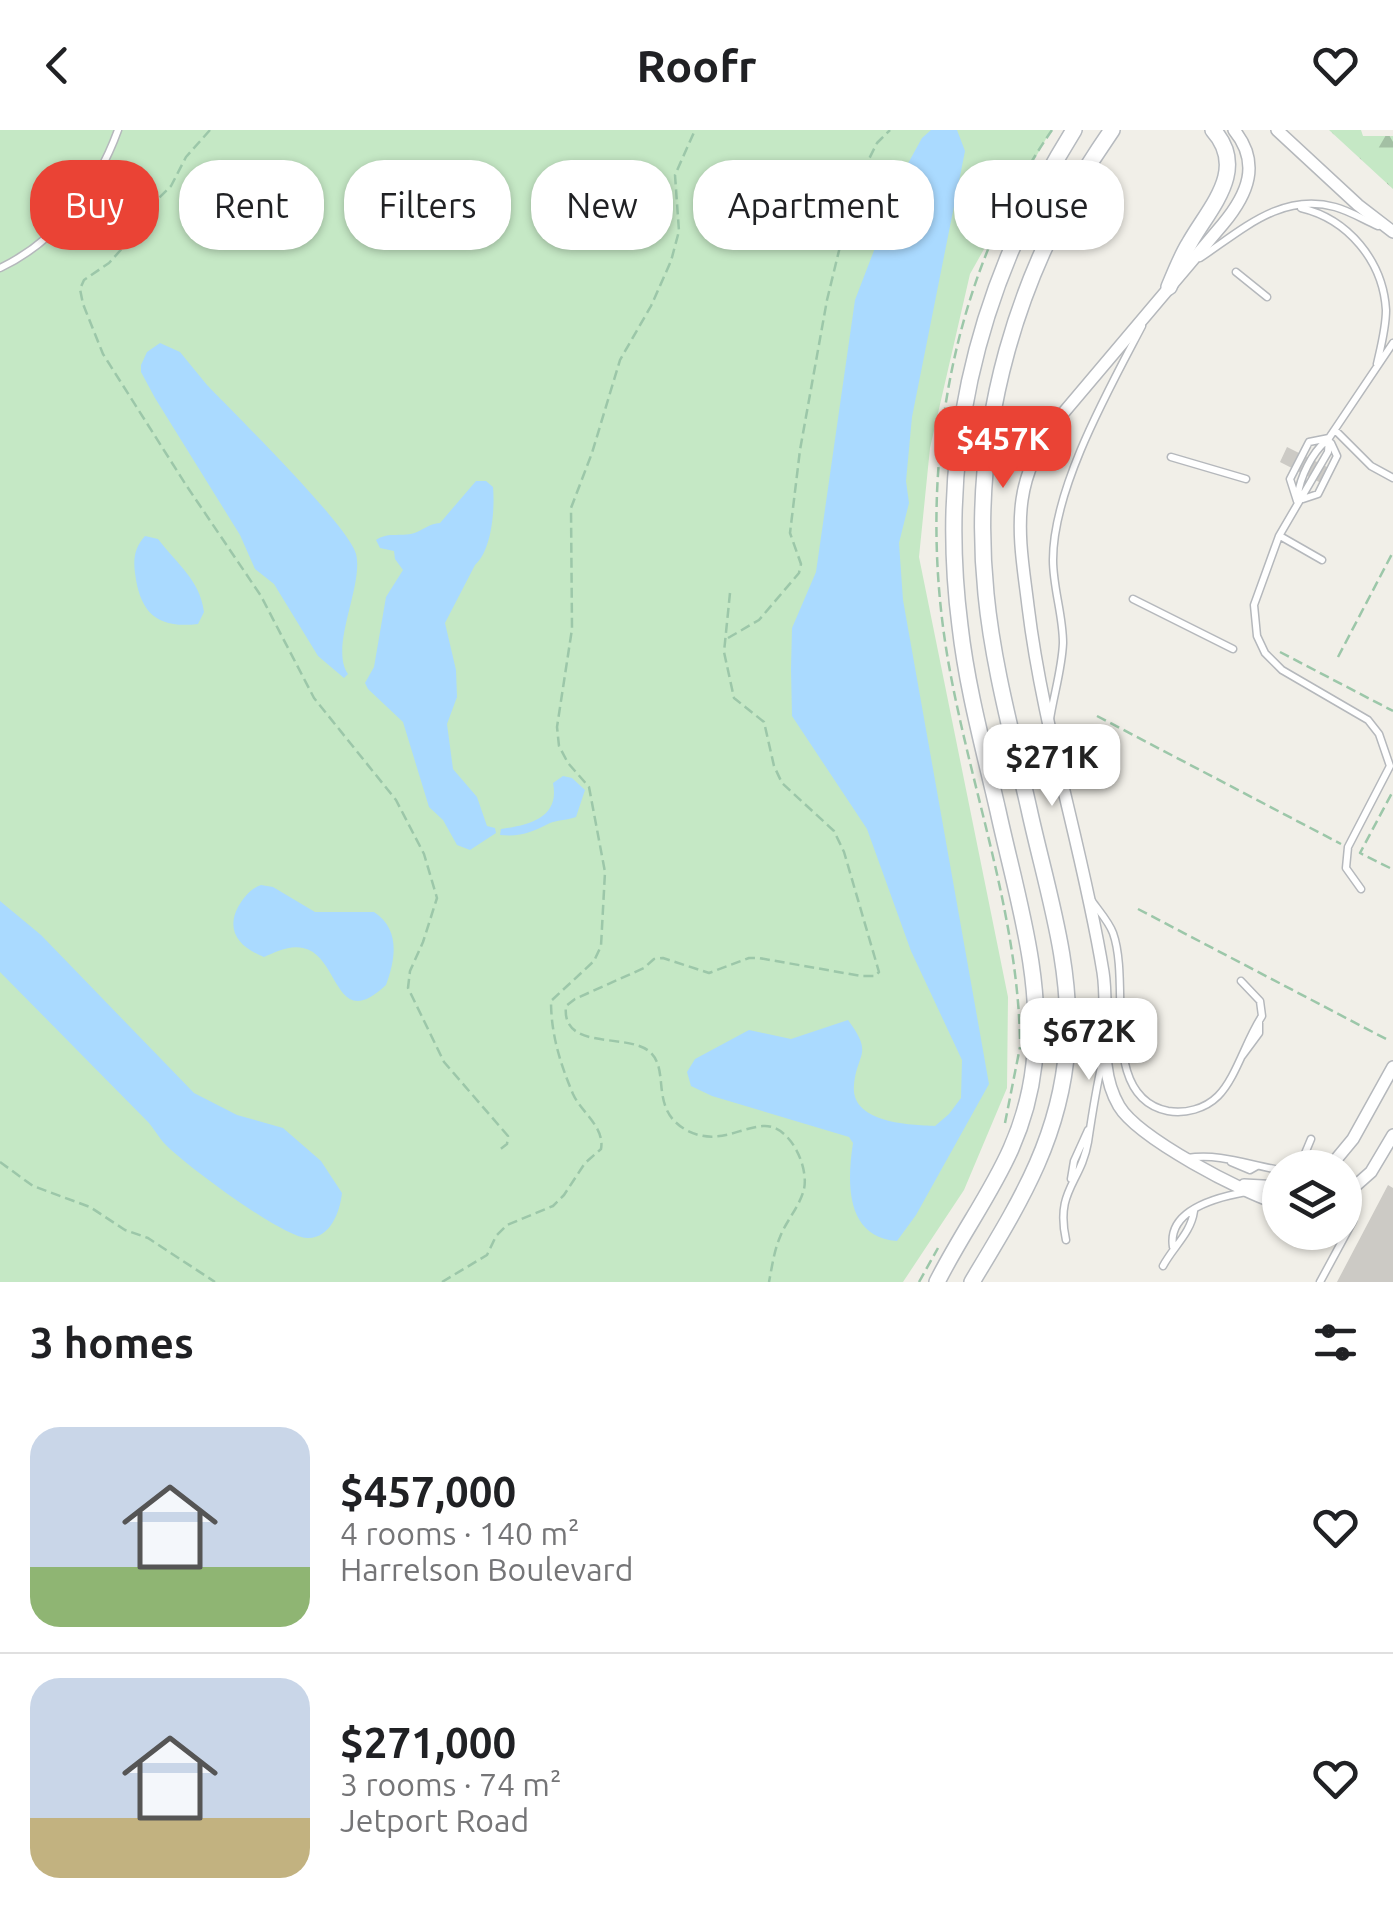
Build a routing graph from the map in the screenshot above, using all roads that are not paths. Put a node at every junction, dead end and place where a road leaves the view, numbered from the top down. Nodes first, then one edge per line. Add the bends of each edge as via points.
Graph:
1 (118, 130) edge
2 (1074, 130) edge
3 (1213, 130) edge
4 (1234, 130) edge
5 (1278, 130) edge
6 (1112, 131) edge
7 (1295, 206) junction
8 (1393, 232) edge
9 (1186, 266) junction
10 (0, 268) edge
11 (1236, 272) dead end
12 (1168, 287) junction
13 (1268, 297) dead end
14 (1152, 307) junction
15 (1393, 343) edge
16 (1374, 375) junction
17 (1335, 430) junction
18 (1329, 438) junction
19 (1171, 458) dead end
20 (1393, 478) edge
21 (1246, 479) dead end
22 (1297, 502) junction
23 (1279, 536) junction
24 (1322, 560) dead end
25 (1133, 599) dead end
26 (1233, 650) dead end
27 (1049, 726) junction
28 (1360, 889) dead end
29 (1086, 891) junction
30 (1242, 982) dead end
31 (1104, 1052) junction
32 (1393, 1066) edge
33 (1393, 1135) edge
34 (1311, 1139) dead end
35 (1306, 1150) edge
36 (1344, 1150) edge
37 (1186, 1158) junction
38 (1262, 1167) edge
39 (1362, 1180) edge
40 (1235, 1184) junction
41 (1262, 1186) edge
42 (1251, 1191) junction
43 (1262, 1196) edge
44 (1066, 1240) dead end
45 (1337, 1250) edge
46 (1162, 1266) dead end
47 (936, 1282) edge
48 (972, 1282) edge
49 (1320, 1282) edge

1 - 10 lane via 65,223
2 - 47 main road via 1030,204 996,284 972,362 956,460 953,558 960,629 1031,962 1036,1040 1016,1142
3 - 12 main road via 1227,152 1226,181
4 - 9 street via 1248,151 1248,186
5 - 8 street
6 - 48 main road via 1021,299 987,459 988,616 1054,919 1068,1021 1060,1093 1040,1161
7 - 8 lane via 1337,207
7 - 9 lane via 1246,224
7 - 16 lane via 1327,216 1350,234 1378,274 1386,307
9 - 12 street
11 - 13 lane
12 - 14 street
14 - 27 lane via 1076,464 1056,531 1063,645
14 - 27 street via 1054,424 1026,478 1021,550
15 - 16 lane
16 - 17 lane
17 - 18 lane
17 - 20 lane via 1370,466
18 - 22 lane via 1309,490
18 - 22 lane via 1309,442 1290,479
19 - 21 lane
22 - 23 lane
23 - 24 lane
23 - 28 lane via 1254,605 1265,653 1368,720 1390,766 1348,848 1346,868
25 - 26 lane
27 - 29 street
29 - 30 lane via 1112,932 1122,984 1123,1068 1140,1098 1166,1111 1195,1110 1218,1096 1262,1016 1260,1002
29 - 31 street via 1104,976
31 - 37 street via 1128,1119
31 - 44 lane via 1062,1220
32 - 36 street
33 - 39 street
34 - 35 lane
37 - 38 lane via 1206,1155
37 - 40 street
40 - 41 street
40 - 42 street
42 - 43 street
42 - 46 lane via 1199,1205
45 - 49 lane

